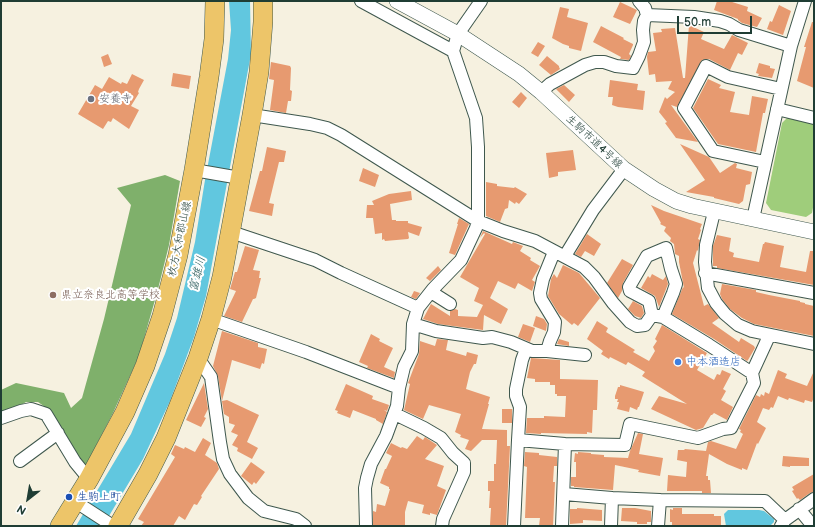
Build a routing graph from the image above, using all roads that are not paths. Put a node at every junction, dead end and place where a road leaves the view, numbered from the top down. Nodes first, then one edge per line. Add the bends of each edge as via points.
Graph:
1 (215, 1) edge
2 (262, 1) edge
3 (361, 1) edge
4 (397, 1) edge
5 (481, 1) edge
6 (639, 1) edge
7 (805, 1) edge
8 (647, 15) junction
9 (458, 34) junction
10 (791, 46) junction
11 (453, 51) junction
12 (781, 89) junction
13 (541, 92) junction
14 (777, 109) junction
15 (252, 115) junction
16 (814, 118) edge
17 (765, 162) junction
18 (624, 169) junction
19 (194, 170) junction
20 (240, 178) junction
21 (714, 212) junction
22 (753, 219) junction
23 (478, 221) junction
24 (231, 232) junction
25 (814, 232) edge
26 (560, 254) junction
27 (705, 273) junction
28 (430, 292) junction
29 (814, 293) edge
30 (450, 304) dead end
31 (418, 308) junction
32 (657, 316) junction
33 (211, 319) junction
34 (413, 324) junction
35 (769, 336) junction
36 (814, 344) edge
37 (526, 349) junction
38 (547, 351) junction
39 (585, 355) dead end
40 (198, 358) junction
41 (752, 373) junction
42 (399, 388) junction
43 (395, 414) junction
44 (1, 418) edge
45 (58, 433) junction
46 (518, 440) junction
47 (565, 444) junction
48 (20, 461) dead end
49 (89, 479) junction
50 (564, 494) junction
51 (612, 498) junction
52 (814, 499) edge
53 (660, 500) junction
54 (76, 502) junction
55 (800, 508) junction
56 (783, 523) edge
57 (60, 526) edge
58 (112, 526) edge
59 (118, 526) edge
60 (305, 526) edge
61 (366, 526) edge
62 (442, 526) edge
63 (514, 526) edge
64 (562, 526) edge
65 (611, 526) edge
66 (658, 526) edge
67 (813, 526) edge

1 - 19 main road, 枚方大和郡山線 via 214,39
2 - 15 main road via 259,72
3 - 11 street
4 - 9 street, 生駒市道4号線
5 - 9 street
6 - 8 street
7 - 10 street
8 - 10 street via 720,21 739,30
8 - 13 street via 644,21 644,42 633,68 604,62 585,64
9 - 11 street
9 - 13 street, 生駒市道4号線 via 519,74
10 - 12 street
11 - 23 street via 476,118
12 - 14 street
12 - 17 street via 728,77 706,66 684,108 712,151
13 - 18 street, 生駒市道4号線
14 - 16 street
14 - 17 street
15 - 20 main road
15 - 23 street via 327,128 357,144
17 - 22 street
18 - 21 street, 生駒市道4号線 via 676,201
18 - 26 street
19 - 20 street
19 - 49 main road, 枚方大和郡山線 via 178,255 162,316 145,366 125,412
20 - 24 main road
21 - 22 street, 生駒市道4号線
21 - 27 street via 706,245
22 - 25 street, 生駒市道4号線
23 - 26 street via 535,241
23 - 28 street via 461,260
24 - 31 street via 316,260
24 - 33 main road
26 - 32 street via 584,267 630,322 637,326 645,325
26 - 38 street via 543,280 540,293 555,322
27 - 29 street
27 - 35 street via 708,288 725,314 738,325
28 - 30 street
28 - 31 street
31 - 34 street
32 - 32 street via 649,301 630,291 629,287 647,256 666,248 676,284 673,293
32 - 41 street via 710,345
33 - 40 main road
33 - 42 street
34 - 37 street via 436,331 492,337
34 - 42 street via 412,351 404,367
35 - 36 street
35 - 41 street
37 - 38 street via 532,352
37 - 46 street via 516,389 520,407
38 - 39 street
40 - 59 main road via 166,438
40 - 60 street via 211,377 221,448 230,474 248,498 264,511 296,519
41 - 47 street via 754,383 731,428 698,438 630,424 625,444
42 - 43 street
43 - 61 street via 367,478
43 - 62 street via 441,438 464,463 464,472
44 - 45 street via 31,409 46,414
45 - 48 street
45 - 49 street via 75,462
46 - 47 street
46 - 63 street
47 - 50 street
49 - 54 main road, 枚方大和郡山線
50 - 51 street
50 - 64 street
51 - 53 street
51 - 65 street
52 - 55 street
53 - 56 street via 765,501
53 - 66 street
54 - 57 main road, 枚方大和郡山線
54 - 58 street
55 - 56 street
55 - 67 street

